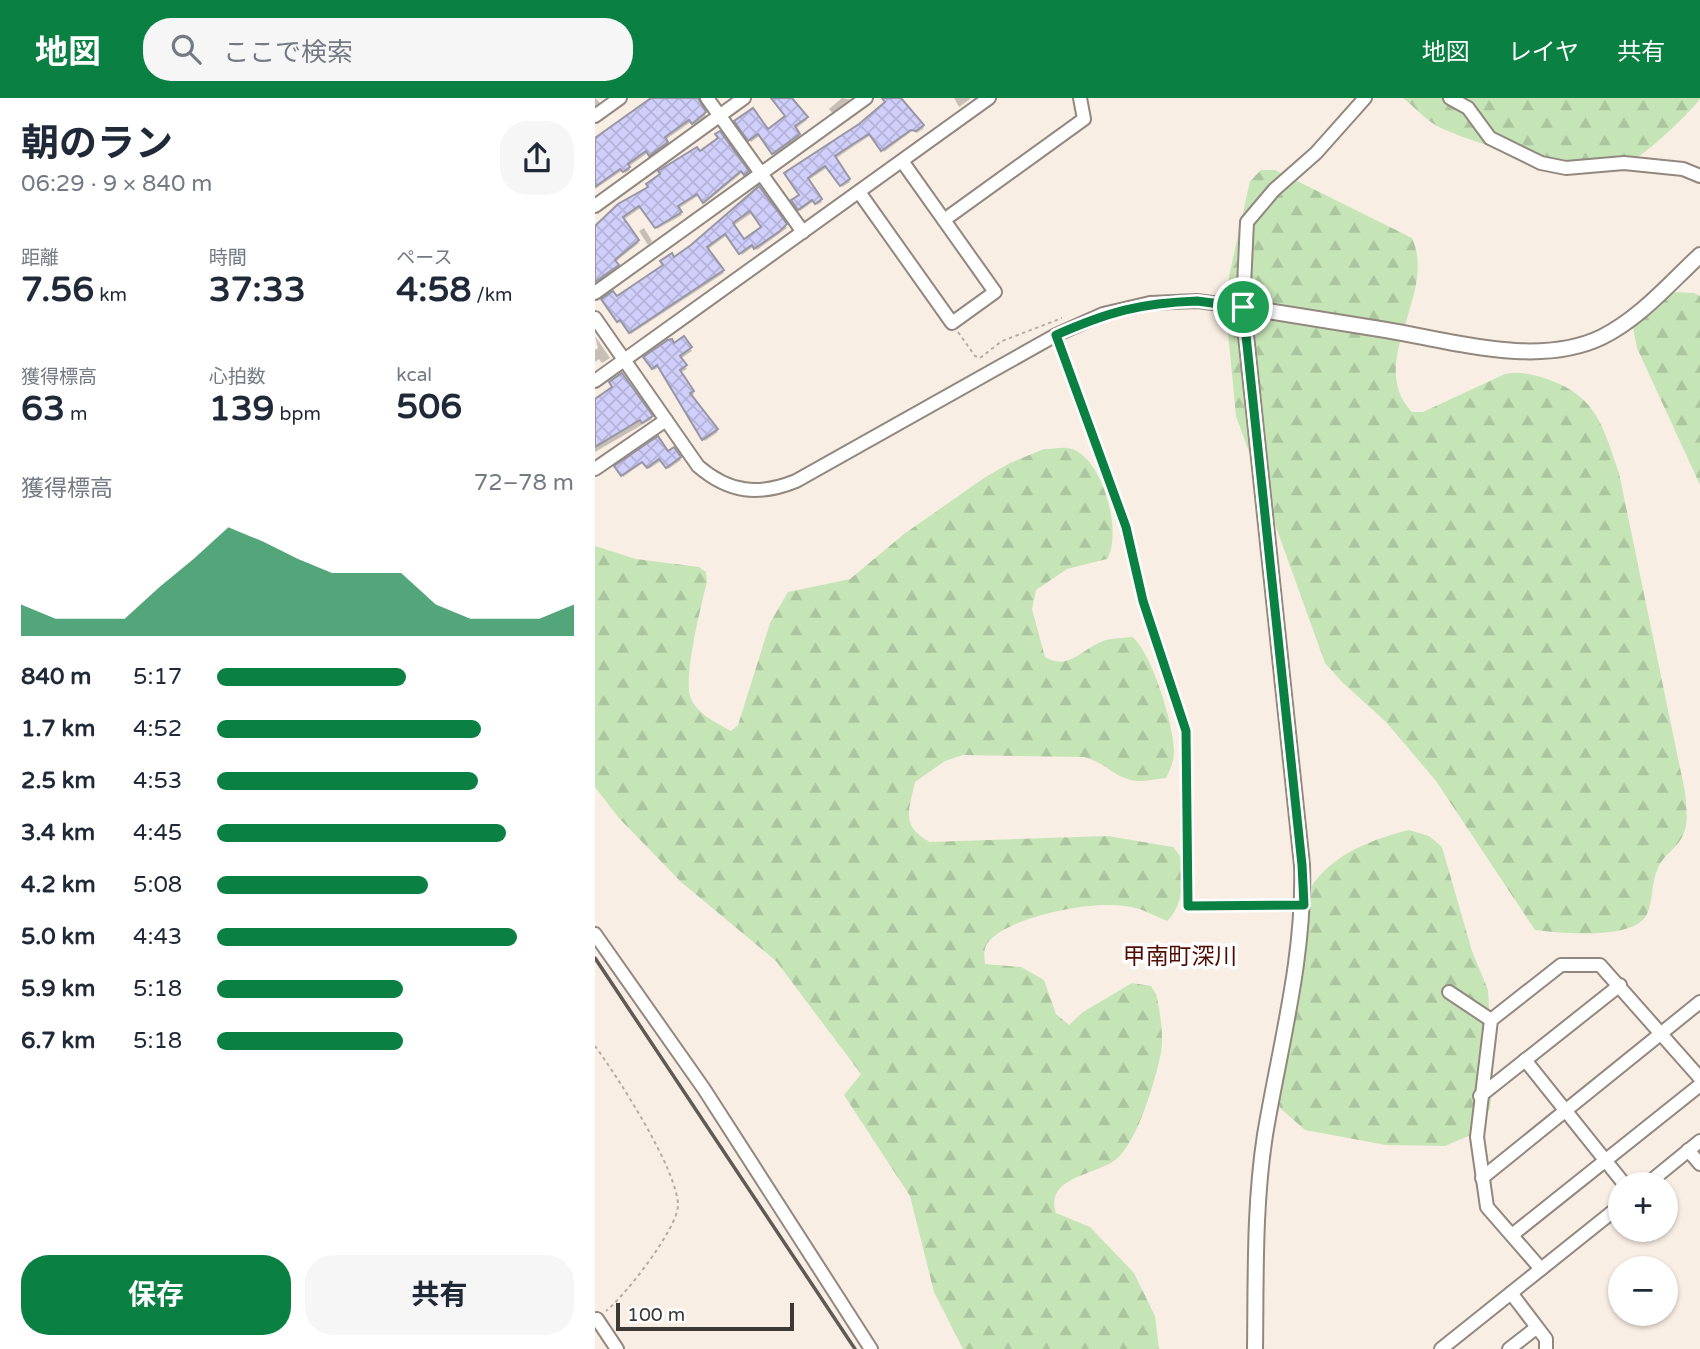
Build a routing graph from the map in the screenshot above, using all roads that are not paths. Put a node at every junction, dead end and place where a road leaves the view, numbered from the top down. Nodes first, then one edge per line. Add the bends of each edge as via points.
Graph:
1 (620, 98) edge
2 (707, 98) edge
3 (744, 98) edge
4 (866, 98) edge
5 (1080, 98) edge
6 (1364, 98) edge
7 (1450, 98) edge
8 (982, 100) edge
9 (595, 116) edge
10 (720, 116) junction
11 (902, 161) junction
12 (762, 173) junction
13 (1700, 176) edge
14 (859, 192) junction
15 (595, 206) edge
16 (944, 220) junction
17 (803, 232) junction
18 (1700, 255) edge
19 (595, 293) edge
20 (1243, 307) junction
21 (595, 318) edge
22 (624, 360) junction
23 (595, 381) edge
24 (666, 420) junction
25 (595, 469) edge
26 (595, 934) edge
27 (1620, 985) junction
28 (1449, 992) dead end
29 (1700, 1002) edge
30 (1491, 1020) junction
31 (1660, 1034) junction
32 (1525, 1060) junction
33 (1700, 1079) edge
34 (1700, 1085) edge
35 (1481, 1097) junction
36 (1565, 1111) junction
37 (1700, 1140) edge
38 (1688, 1150) junction
39 (1606, 1160) junction
40 (1700, 1164) edge
41 (1615, 1172) edge
42 (1662, 1172) edge
43 (1482, 1178) junction
44 (1608, 1215) edge
45 (1512, 1235) junction
46 (1541, 1269) junction
47 (1511, 1293) junction
48 (597, 1319) road end
49 (1536, 1328) junction
50 (617, 1349) edge
51 (871, 1349) edge
52 (1255, 1349) edge
53 (1441, 1349) edge
54 (1509, 1349) edge
55 (1546, 1349) edge

1 - 9 street
2 - 10 street
3 - 10 street
4 - 12 street
5 - 16 street via 1084,119
6 - 20 street via 1247,222
7 - 13 street via 1468,108 1490,138 1541,163 1566,168 1623,163 1683,169
8 - 11 street
10 - 12 street
10 - 15 street
11 - 14 street
11 - 16 street
12 - 17 street
12 - 19 street
14 - 16 street via 952,323 995,292
14 - 17 street
17 - 22 street
18 - 20 street via 1636,315 1601,338 1560,349 1480,346
20 - 24 street via 1197,301 1150,303 1103,314 1056,335 772,491 734,488 709,476
20 - 52 street via 1304,905 1265,1138 1256,1223
21 - 22 street
22 - 23 street
22 - 24 street
24 - 25 street
26 - 51 street via 704,1088
27 - 30 street via 1601,965 1561,965
27 - 31 street
27 - 32 street
28 - 30 street
29 - 31 street
30 - 35 street
31 - 33 street
31 - 36 street
32 - 35 street
32 - 36 street
34 - 39 street
35 - 43 street via 1477,1137
36 - 39 street
36 - 43 street
37 - 38 street
38 - 40 street
38 - 42 street
39 - 41 street
39 - 45 street
43 - 45 street via 1487,1207
44 - 46 street
45 - 46 street
46 - 47 street
47 - 49 street
47 - 53 street
48 - 50 street
49 - 54 street
49 - 55 street via 1546,1339

